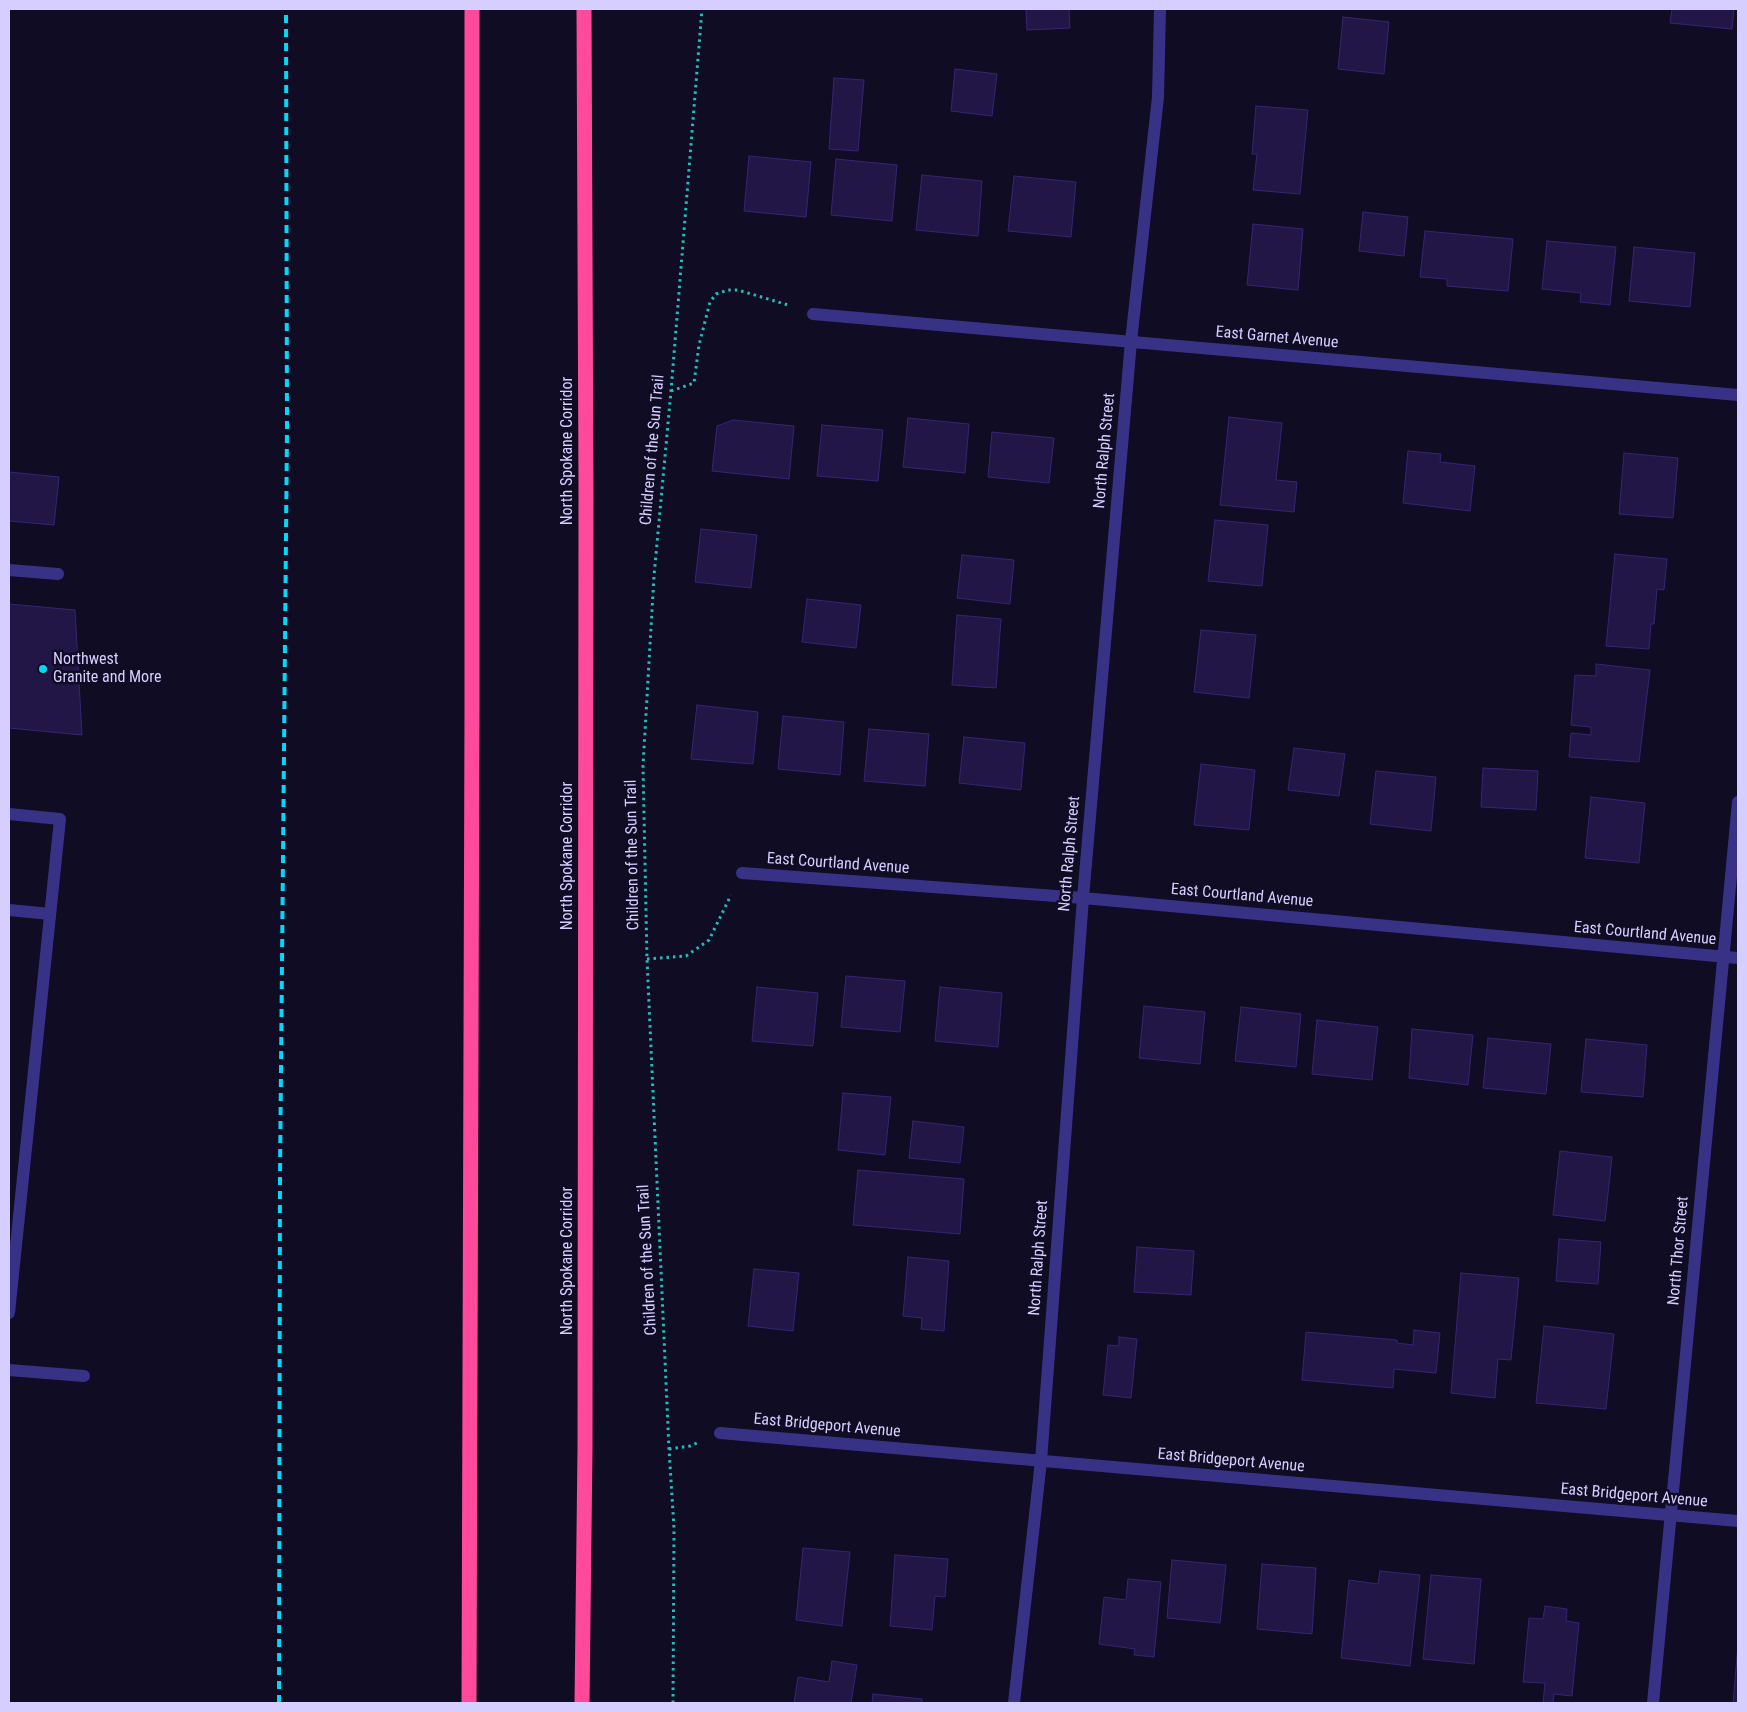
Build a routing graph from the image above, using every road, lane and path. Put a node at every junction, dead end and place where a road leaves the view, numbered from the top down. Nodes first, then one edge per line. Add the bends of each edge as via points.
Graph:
1 (472, 9) edge
2 (584, 9) edge
3 (702, 9) edge
4 (1160, 9) edge
5 (814, 314) joint
6 (1130, 341) junction
7 (671, 391) junction
8 (1738, 395) edge
9 (9, 570) edge
10 (58, 574) dead end
11 (1738, 802) edge
12 (9, 814) edge
13 (742, 873) joint
14 (1083, 898) junction
15 (9, 910) edge
16 (50, 914) junction
17 (1723, 957) junction
18 (1738, 958) edge
19 (647, 959) junction
20 (10, 1282) edge
21 (9, 1313) edge
22 (9, 1370) edge
23 (84, 1376) dead end
24 (720, 1433) dead end
25 (1041, 1461) junction
26 (1671, 1515) junction
27 (1738, 1521) edge
28 (469, 1703) edge
29 (582, 1703) edge
30 (673, 1703) edge
31 (1014, 1703) edge
32 (1653, 1703) edge

1 - 28 highway
2 - 29 highway, North Spokane Corridor via 585,1409
3 - 7 path, Children of the Sun Trail
4 - 6 street, North Ralph Street via 1158,97
5 - 6 street, East Garnet Avenue
5 - 7 path via 738,290 716,294 710,302 699,345 694,383
6 - 8 street, East Garnet Avenue
6 - 14 street, North Ralph Street
7 - 19 path, Children of the Sun Trail via 654,576 643,766
9 - 10 street
11 - 17 street, North Thor Street
12 - 16 street via 60,819
13 - 14 street, East Courtland Avenue
13 - 19 path via 709,940 686,956
14 - 17 street, East Courtland Avenue
14 - 25 street, North Ralph Street
15 - 16 street
16 - 20 street
17 - 18 street, East Courtland Avenue
17 - 26 street, North Thor Street
19 - 30 path, Children of the Sun Trail via 674,1528
20 - 21 street
22 - 23 street
24 - 25 street, East Bridgeport Avenue
25 - 26 street, East Bridgeport Avenue
25 - 31 street, North Ralph Street
26 - 27 street, East Bridgeport Avenue
26 - 32 street, North Thor Street

